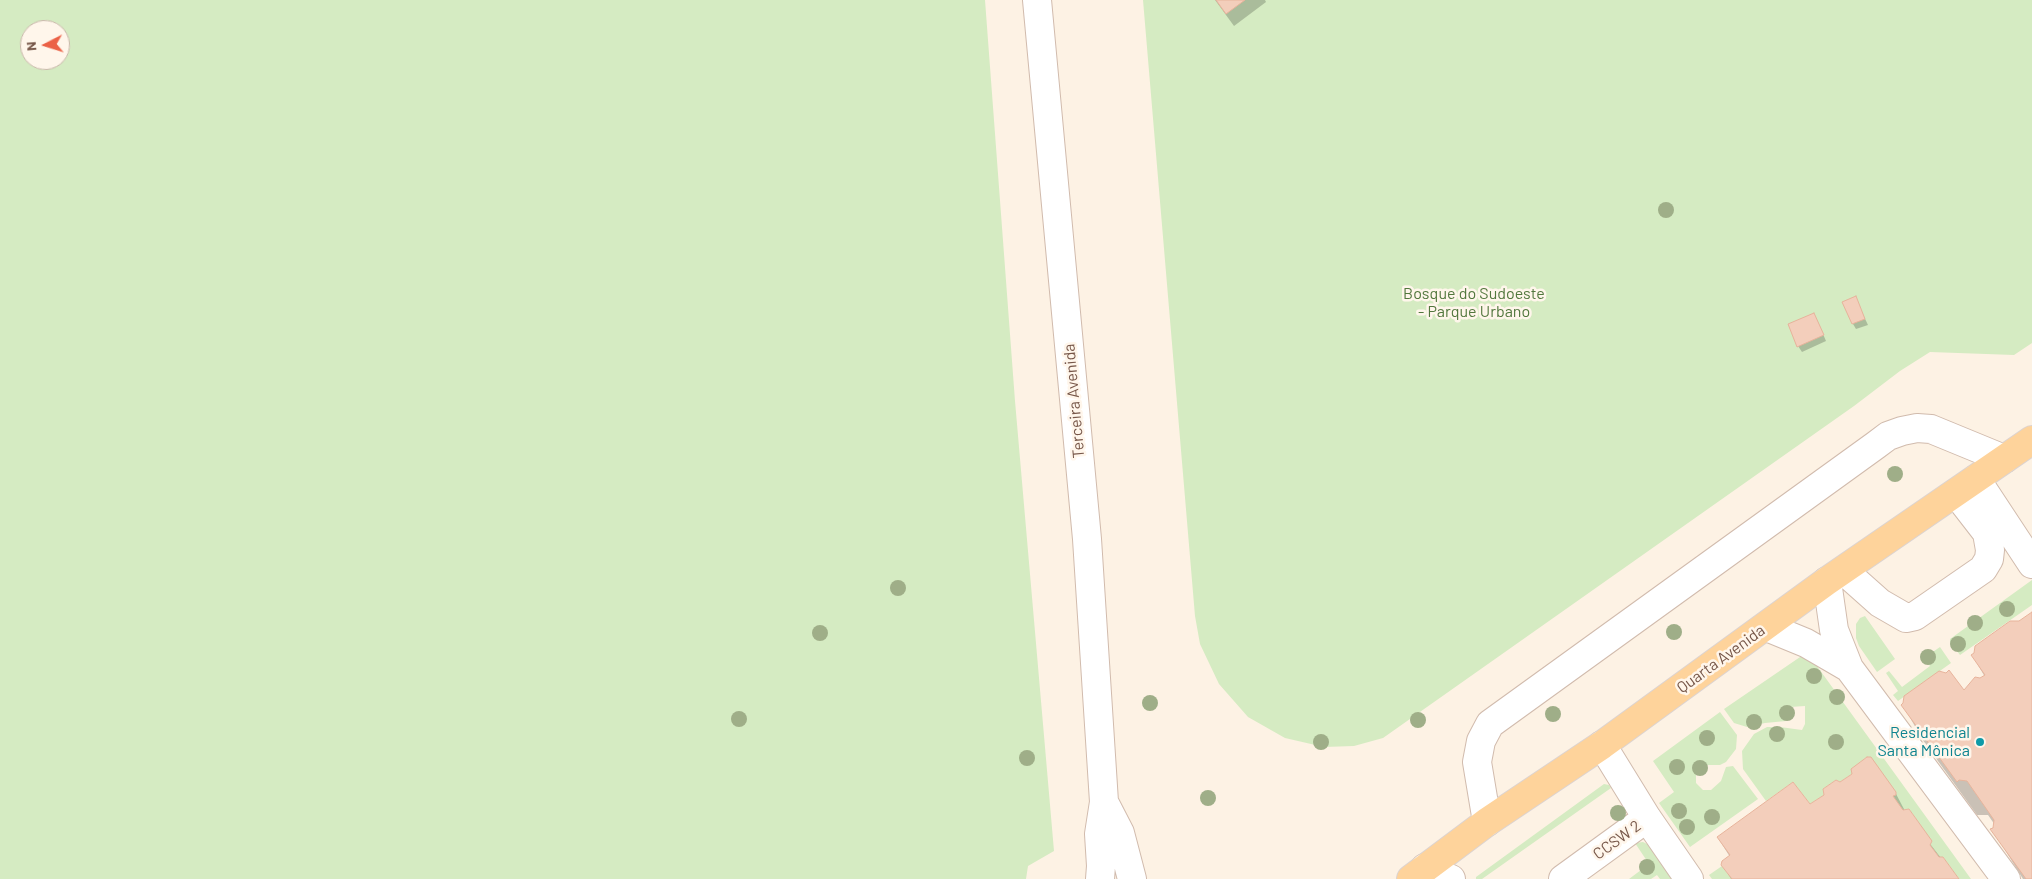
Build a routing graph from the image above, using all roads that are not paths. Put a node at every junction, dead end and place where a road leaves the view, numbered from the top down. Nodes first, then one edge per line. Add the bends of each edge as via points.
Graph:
1 (1037, 0) edge
2 (2032, 440) edge
3 (2004, 460) junction
4 (1966, 486) junction
5 (2032, 564) edge
6 (1835, 576) junction
7 (1767, 627) junction
8 (1849, 668) junction
9 (1602, 745) junction
10 (1104, 802) junction
11 (1647, 818) junction
12 (1487, 822) junction
13 (1418, 874) edge
14 (1100, 879) edge
15 (1132, 879) edge
16 (1451, 879) edge
17 (1563, 879) edge
18 (1690, 879) edge
19 (2006, 879) edge

1 - 10 street, Terceira Avenida via 1087,539
2 - 3 main road, Quarta Avenida
3 - 4 main road, Quarta Avenida
3 - 12 street via 1931,429 1917,428 1888,436 1490,724 1481,741 1477,762
4 - 5 street
4 - 6 main road, Quarta Avenida
4 - 6 street via 1987,533 1990,559 1983,569 1915,616 1906,618
6 - 7 main road, Quarta Avenida
6 - 8 street via 1834,630
7 - 8 street via 1806,643
7 - 9 main road, Quarta Avenida
8 - 19 street
9 - 11 street, CCSW 2
9 - 12 main road, Quarta Avenida
10 - 14 street via 1099,834
10 - 15 street via 1120,833
11 - 17 street, CCSW 2
11 - 18 street, CCSW 2
12 - 13 main road, Quarta Avenida
13 - 16 street

